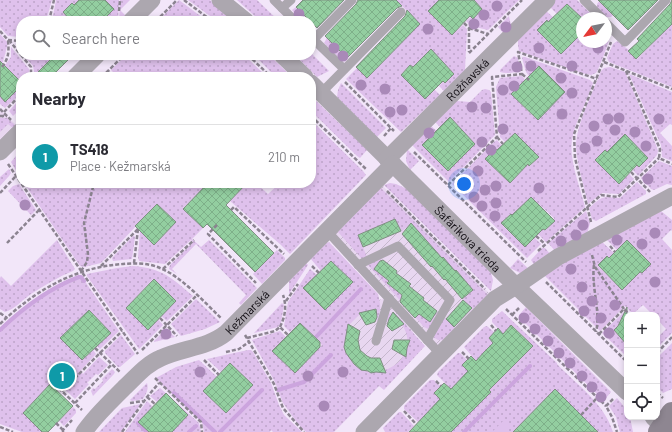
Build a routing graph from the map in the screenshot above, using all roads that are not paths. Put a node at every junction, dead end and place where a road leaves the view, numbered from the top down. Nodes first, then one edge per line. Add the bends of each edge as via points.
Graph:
1 (152, 0) edge
2 (220, 0) edge
3 (274, 0) edge
4 (291, 0) edge
5 (352, 0) edge
6 (547, 0) edge
7 (584, 0) edge
8 (666, 0) edge
9 (282, 8) junction
10 (402, 12) dead end
11 (596, 12) edge
12 (136, 16) edge
13 (240, 16) edge
14 (290, 16) edge
15 (612, 29) edge
16 (316, 34) edge
17 (316, 43) edge
18 (92, 60) edge
19 (287, 60) edge
20 (80, 72) edge
21 (299, 72) edge
22 (341, 72) junction
23 (316, 88) edge
24 (16, 138) edge
25 (3, 156) edge
26 (390, 161) junction
27 (666, 200) edge
28 (327, 231) junction
29 (358, 265) junction
30 (516, 286) junction
31 (389, 298) junction
32 (427, 340) junction
33 (376, 341) dead end
34 (440, 355) junction
35 (624, 389) edge
36 (84, 432) edge
37 (364, 432) edge

1 - 12 street
2 - 13 street
3 - 9 lane
4 - 9 lane
5 - 16 lane
6 - 26 street, Rožňavská via 405,142
7 - 11 lane
8 - 15 lane via 625,42
9 - 14 lane
10 - 22 lane
17 - 22 lane
18 - 20 street
19 - 21 street
22 - 23 lane
23 - 26 street, Šafárikova trieda
24 - 25 street
26 - 28 street, Kežmarská via 377,180
26 - 30 street, Šafárikova trieda
27 - 30 street via 558,257
28 - 29 lane
28 - 36 street, Kežmarská via 238,322 218,339 162,357 146,367 93,419
29 - 31 lane
29 - 32 lane via 398,246 450,300
30 - 34 street via 495,299
30 - 35 street, Šafárikova trieda
31 - 32 lane
31 - 33 lane
32 - 34 lane
34 - 37 street

